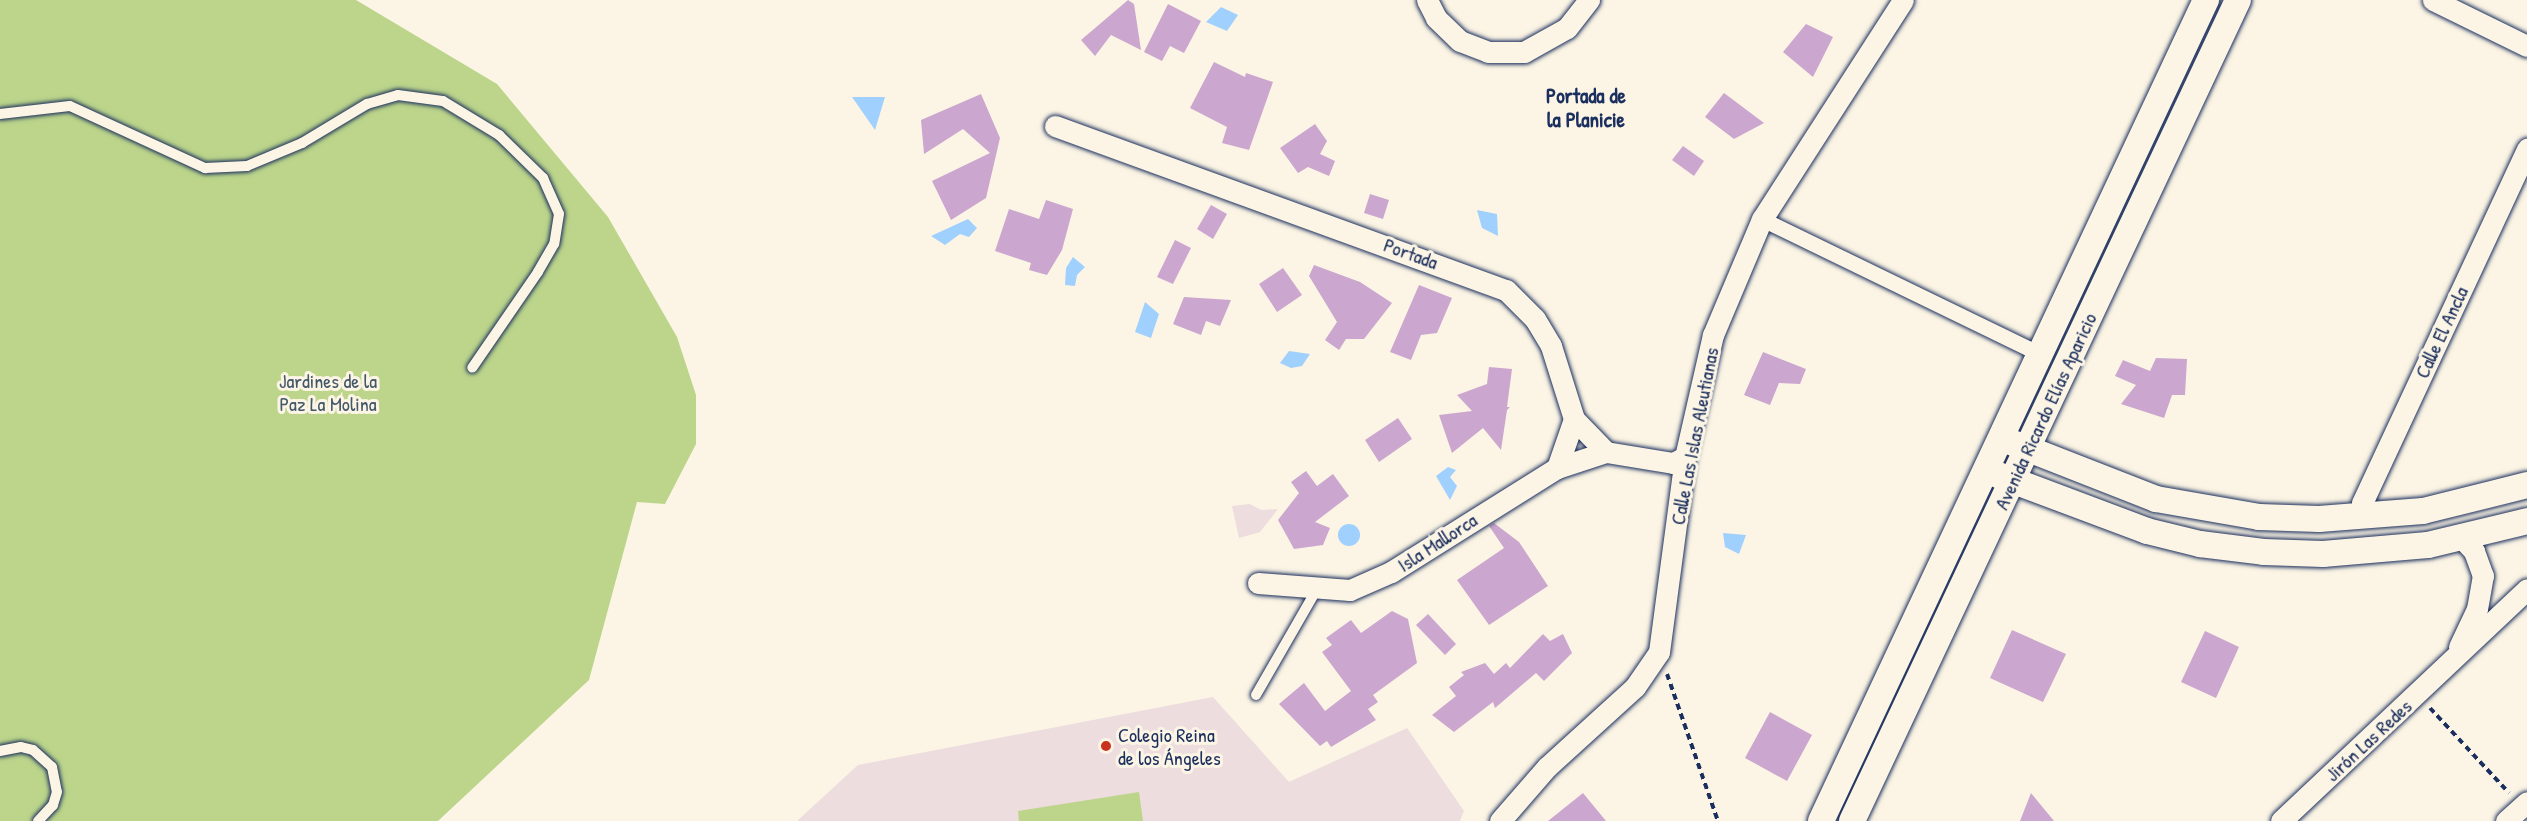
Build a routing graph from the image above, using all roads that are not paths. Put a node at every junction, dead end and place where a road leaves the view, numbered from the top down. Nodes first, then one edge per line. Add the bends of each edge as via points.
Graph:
1 (1427, 0) edge
2 (1589, 0) edge
3 (1903, 0) edge
4 (2206, 0) edge
5 (2238, 0) edge
6 (2433, 0) edge
7 (2527, 46) edge
8 (0, 114) edge
9 (1055, 126) dead end
10 (2527, 149) edge
11 (1762, 219) junction
12 (2040, 354) junction
13 (472, 368) dead end
14 (1574, 419) junction
15 (2001, 438) junction
16 (2027, 449) junction
17 (1606, 452) junction
18 (1685, 458) junction
19 (1557, 468) junction
20 (1986, 470) junction
21 (2013, 481) junction
22 (2527, 485) edge
23 (2423, 511) junction
24 (2363, 517) junction
25 (2319, 519) junction
26 (2527, 521) edge
27 (2463, 539) junction
28 (2428, 545) junction
29 (2323, 554) junction
30 (1258, 584) dead end
31 (1317, 589) junction
32 (2527, 590) edge
33 (2454, 658) junction
34 (1256, 694) dead end
35 (0, 751) edge
36 (38, 821) edge
37 (1500, 821) edge
38 (1821, 821) edge
39 (1852, 821) edge
40 (2281, 821) edge

1 - 2 street via 1436,18 1460,41 1488,52 1524,52 1567,28
3 - 11 street, Calle Las Islas Aleutianas
4 - 12 street, Avenida Ricardo Elías Aparicio
5 - 16 street, Avenida Ricardo Elías Aparicio
6 - 7 street
8 - 13 lane via 70,106 205,168 247,166 302,143 367,104 398,95 443,102 499,135 543,178 559,214 554,244
9 - 14 street, Portada via 1506,290 1535,319 1551,346
10 - 24 street, Calle El Ancla via 2362,503
11 - 12 street
11 - 18 street, Calle Las Islas Aleutianas via 1713,335
12 - 15 street, Avenida Ricardo Elías Aparicio
14 - 17 street, Portada
14 - 19 street
15 - 16 street
15 - 20 street, Avenida Ricardo Elías Aparicio
16 - 21 street, Avenida Ricardo Elías Aparicio
16 - 25 street via 2156,499 2259,518
17 - 18 street via 1673,463
17 - 19 street, Isla Mallorca
18 - 37 street, Calle Las Islas Aleutianas via 1659,652 1635,687 1547,767
19 - 31 street, Isla Mallorca via 1391,572 1350,590
20 - 21 street
20 - 38 street, Avenida Ricardo Elías Aparicio
21 - 29 street via 2147,531 2189,541 2264,552
21 - 39 street, Avenida Ricardo Elías Aparicio
22 - 23 street
23 - 24 street
23 - 28 street
24 - 25 street
25 - 29 street
26 - 27 street
27 - 28 street
27 - 33 street, Jirón Las Redes via 2480,563 2482,594
28 - 29 street
30 - 31 street, Isla Mallorca
31 - 34 lane
32 - 33 street, Jirón Las Redes
33 - 40 street, Jirón Las Redes
35 - 36 lane via 21,747 33,750 52,767 57,792 50,810

